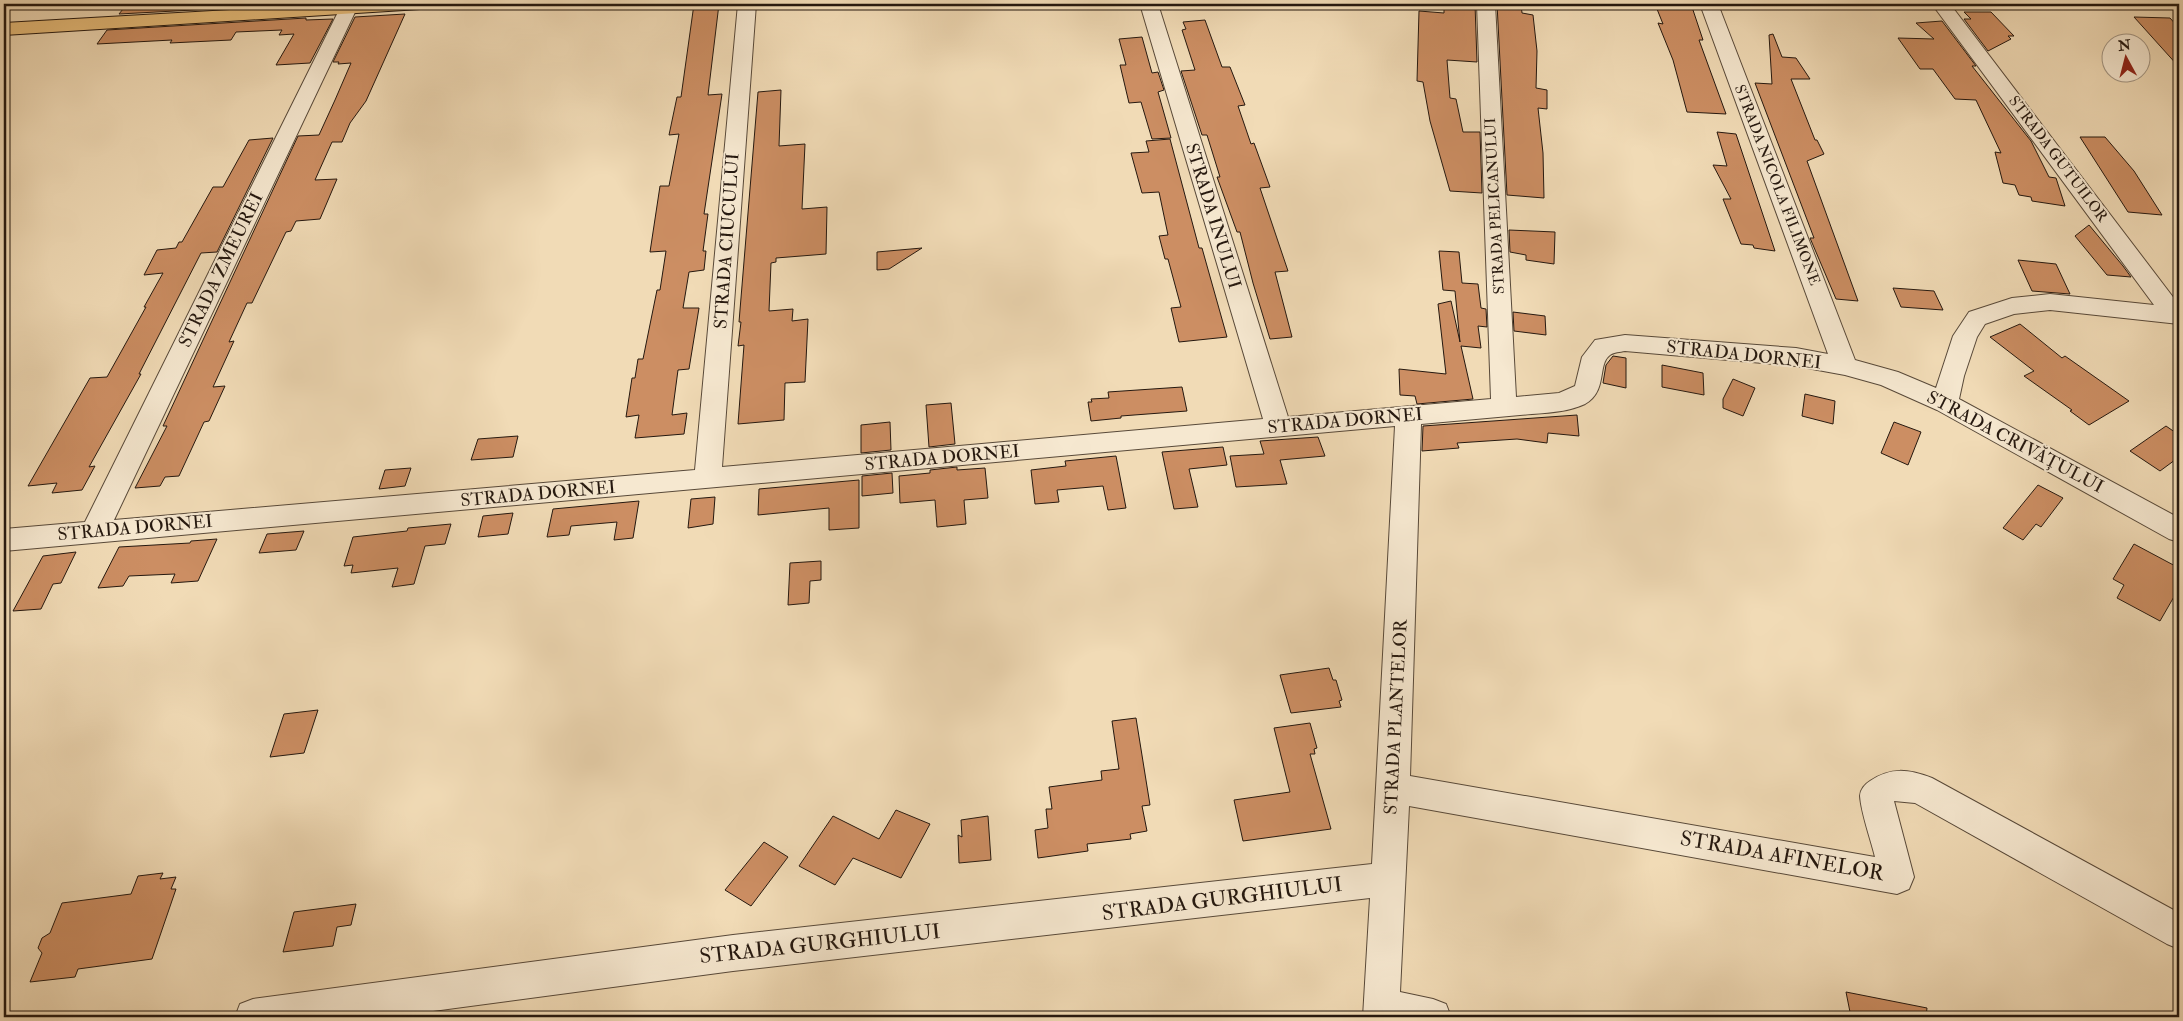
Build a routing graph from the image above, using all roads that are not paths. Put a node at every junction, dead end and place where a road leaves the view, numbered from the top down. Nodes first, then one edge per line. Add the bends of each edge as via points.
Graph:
1 (420, 4) edge
2 (747, 4) edge
3 (1149, 4) edge
4 (1486, 4) edge
5 (1709, 4) edge
6 (1942, 4) edge
7 (348, 8) junction
8 (4, 29) edge
9 (2177, 315) edge
10 (1845, 366) junction
11 (1946, 403) junction
12 (1504, 408) junction
13 (1408, 416) junction
14 (1278, 427) junction
15 (708, 479) junction
16 (2179, 531) edge
17 (94, 532) junction
18 (4, 540) edge
19 (1393, 788) junction
20 (1387, 879) junction
21 (2179, 932) edge
22 (356, 1010) edge
23 (1381, 1012) edge
24 (253, 1017) edge
25 (1434, 1017) edge

1 - 7 main road
2 - 15 street, STRADA CIUCULUI
3 - 14 street, STRADA INULUI
4 - 12 street, STRADA PELICANULUI
5 - 10 street, STRADA NICOLA FILIMONE
6 - 9 street, STRADA GUTUILOR
7 - 8 main road
7 - 17 street, STRADA ZMEUREI
9 - 11 street via 2050,302 2012,306 1977,318 1965,336 1951,376
10 - 11 street, STRADA CRIVĂȚULUI via 1889,378
10 - 12 street, STRADA DORNEI via 1786,356 1624,343 1604,346 1594,357 1584,392 1574,398
11 - 16 street, STRADA CRIVĂȚULUI
12 - 13 street, STRADA DORNEI
13 - 14 street, STRADA DORNEI
13 - 19 street, STRADA PLANTELOR
14 - 15 street, STRADA DORNEI
15 - 17 street, STRADA DORNEI
17 - 18 street, STRADA DORNEI
19 - 20 street, STRADA PLANTELOR
19 - 21 street, STRADA AFINELOR via 1897,877 1876,795 1891,785 1920,789
20 - 22 street, STRADA GURGHIULUI via 733,953
20 - 23 street, STRADA PLANTELOR
22 - 24 street, STRADA GURGHIULUI
23 - 25 street

